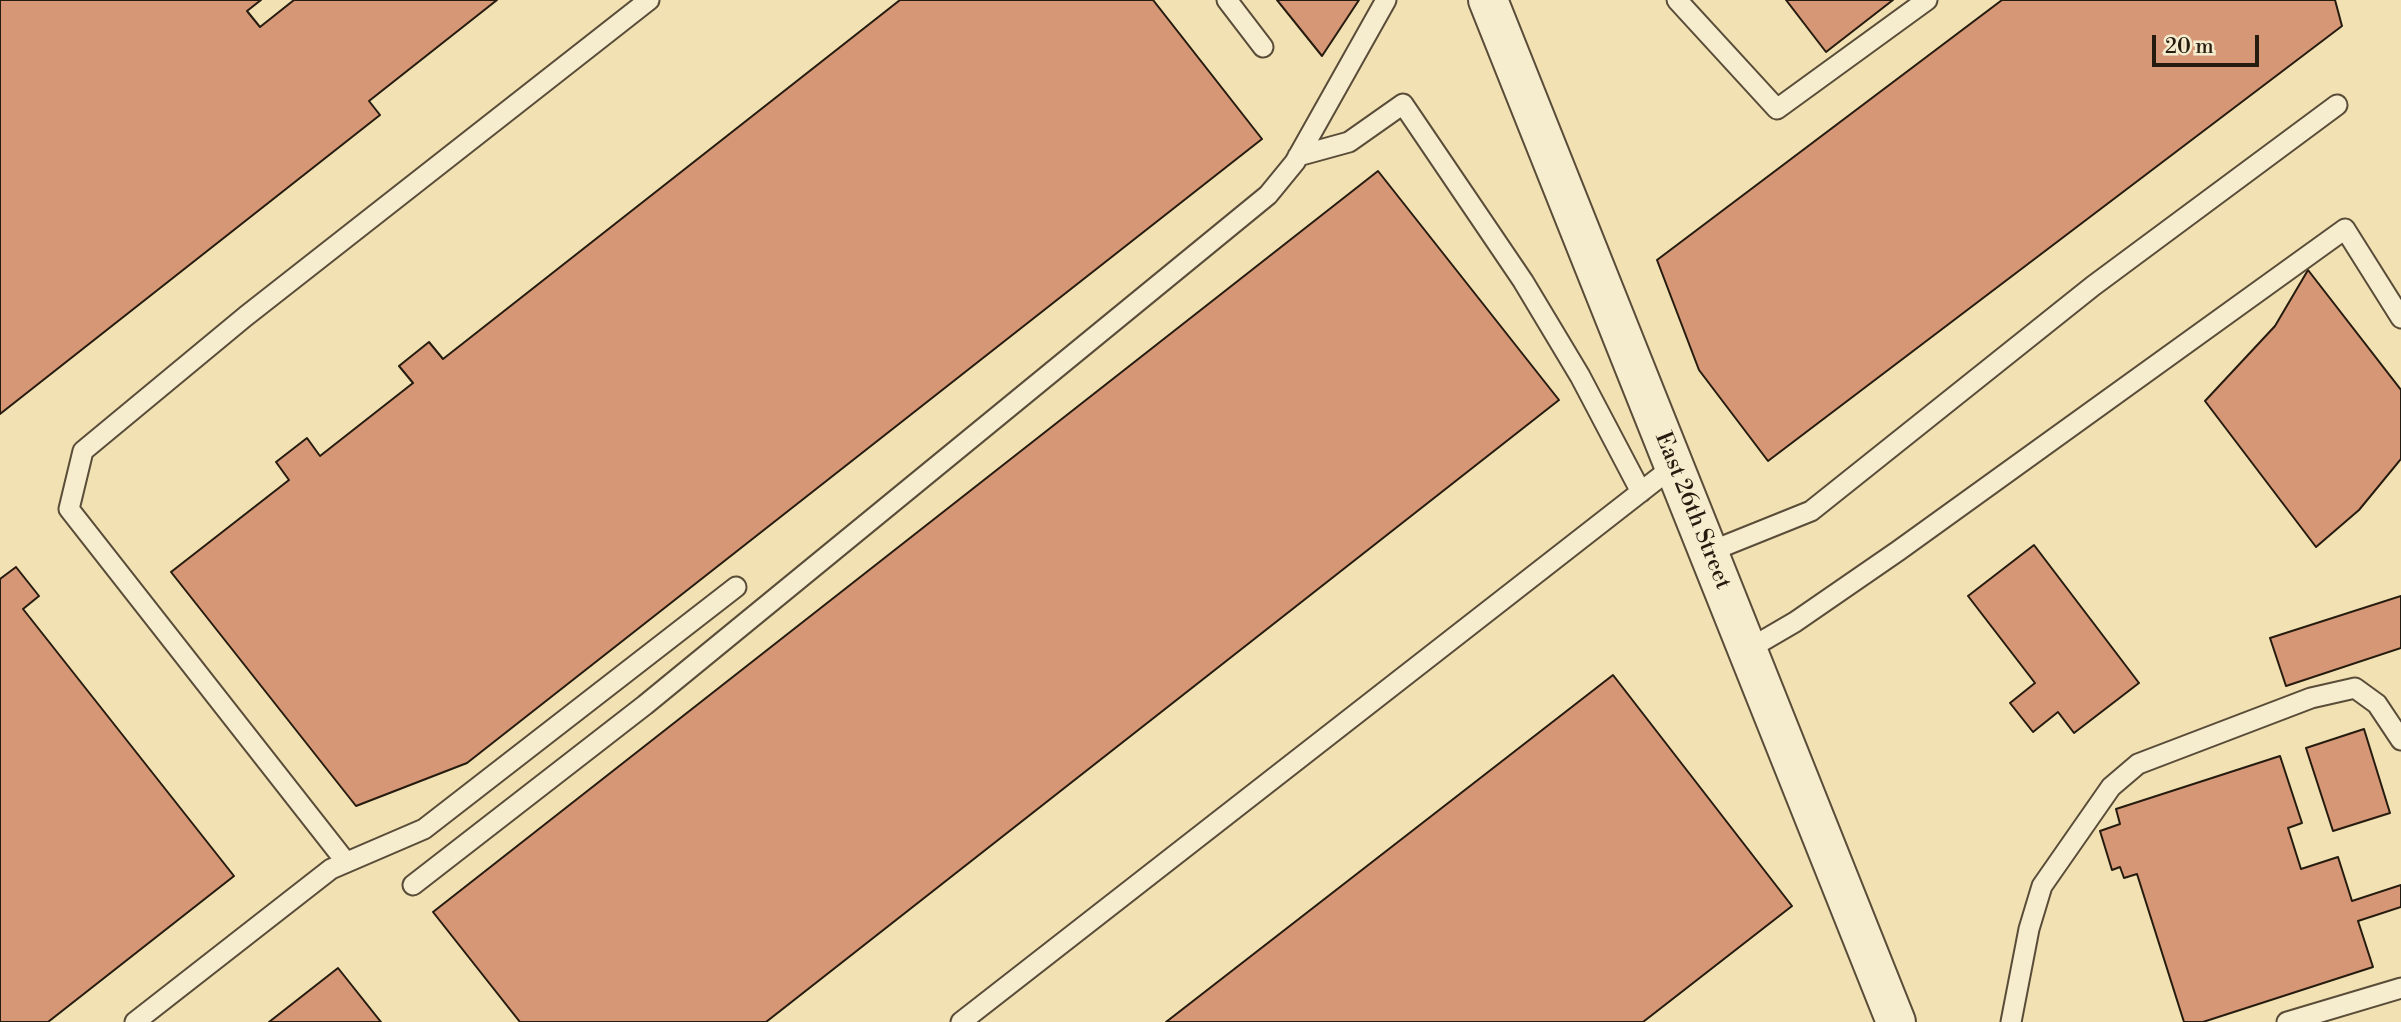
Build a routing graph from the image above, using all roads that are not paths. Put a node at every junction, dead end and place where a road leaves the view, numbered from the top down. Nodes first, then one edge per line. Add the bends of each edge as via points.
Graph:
1 (649, 0) edge
2 (1227, 0) edge
3 (1386, 0) edge
4 (1488, 0) edge
5 (1677, 0) edge
6 (1927, 0) edge
7 (1263, 47) dead end
8 (2337, 105) dead end
9 (1298, 156) junction
10 (2401, 318) edge
11 (1674, 466) junction
12 (1641, 492) junction
13 (1709, 552) junction
14 (736, 587) dead end
15 (1747, 650) junction
16 (2401, 740) edge
17 (346, 862) junction
18 (413, 885) dead end
19 (2401, 988) edge
20 (135, 1022) edge
21 (961, 1022) edge
22 (1896, 1022) edge
23 (2011, 1022) edge
24 (2287, 1022) edge

1 - 17 lane via 246,316 83,451 69,509
2 - 7 lane
3 - 9 lane
4 - 11 street, East 26th Street
5 - 6 lane via 1777,109
8 - 13 lane via 2093,286 1811,511
9 - 12 lane via 1349,142 1403,104 1523,281
9 - 18 lane via 1268,195 655,696
10 - 15 lane via 2346,229 1898,551
11 - 12 lane
11 - 13 street, East 26th Street
12 - 21 lane
13 - 15 street, East 26th Street
14 - 17 lane via 424,829
15 - 22 street, East 26th Street
16 - 23 lane via 2377,704 2355,688 2311,698 2138,764 2111,787 2042,886
17 - 20 lane
19 - 24 lane

